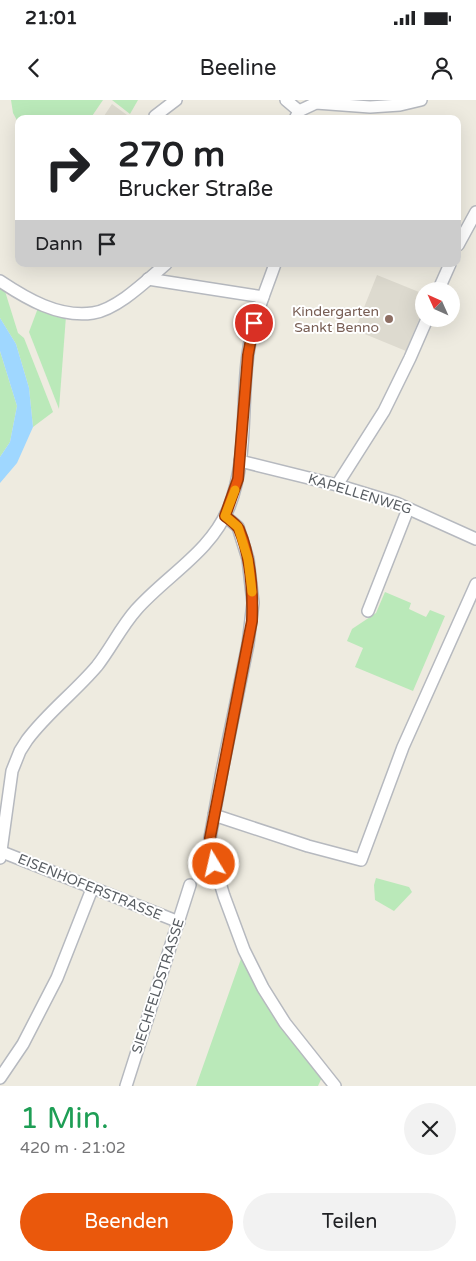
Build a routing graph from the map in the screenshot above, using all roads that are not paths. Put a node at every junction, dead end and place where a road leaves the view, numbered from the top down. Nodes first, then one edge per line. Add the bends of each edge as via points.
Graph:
1 (176, 100) edge
2 (286, 100) edge
3 (421, 100) edge
4 (370, 113) edge
5 (156, 115) edge
6 (297, 115) edge
7 (476, 212) edge
8 (461, 240) edge
9 (162, 267) edge
10 (274, 267) edge
11 (449, 267) edge
12 (148, 278) junction
13 (0, 281) edge
14 (442, 282) edge
15 (263, 297) junction
16 (423, 328) edge
17 (240, 461) junction
18 (337, 485) junction
19 (408, 509) junction
20 (225, 516) junction
21 (476, 539) edge
22 (476, 584) edge
23 (368, 611) dead end
24 (214, 815) junction
25 (1, 855) edge
26 (190, 885) dead end
27 (92, 889) junction
28 (179, 922) junction
29 (0, 1078) edge
30 (126, 1086) edge
31 (335, 1086) edge

1 - 5 street
2 - 6 street
3 - 4 street
4 - 6 street via 316,103
7 - 8 street
9 - 12 street
10 - 15 street
11 - 14 street
12 - 13 street via 112,305 94,312 75,313 33,302
12 - 15 street
15 - 17 street via 248,355
16 - 18 street via 384,411
17 - 18 street, KAPELLENWEG
17 - 20 street via 238,479
18 - 19 street, KAPELLENWEG
19 - 21 street, KAPELLENWEG
19 - 23 street
20 - 24 street via 238,527 248,559 253,603 248,644
20 - 25 street via 199,552 136,610 98,665 27,740 12,771
22 - 24 street via 402,747 360,860
24 - 31 street via 210,838 213,860 244,950 285,1023
25 - 27 street, EISENHOFERSTRASSE
26 - 28 street, SIECHFELDSTRASSE
27 - 28 street, EISENHOFERSTRASSE
27 - 29 street via 57,978 23,1044
28 - 30 street, SIECHFELDSTRASSE

